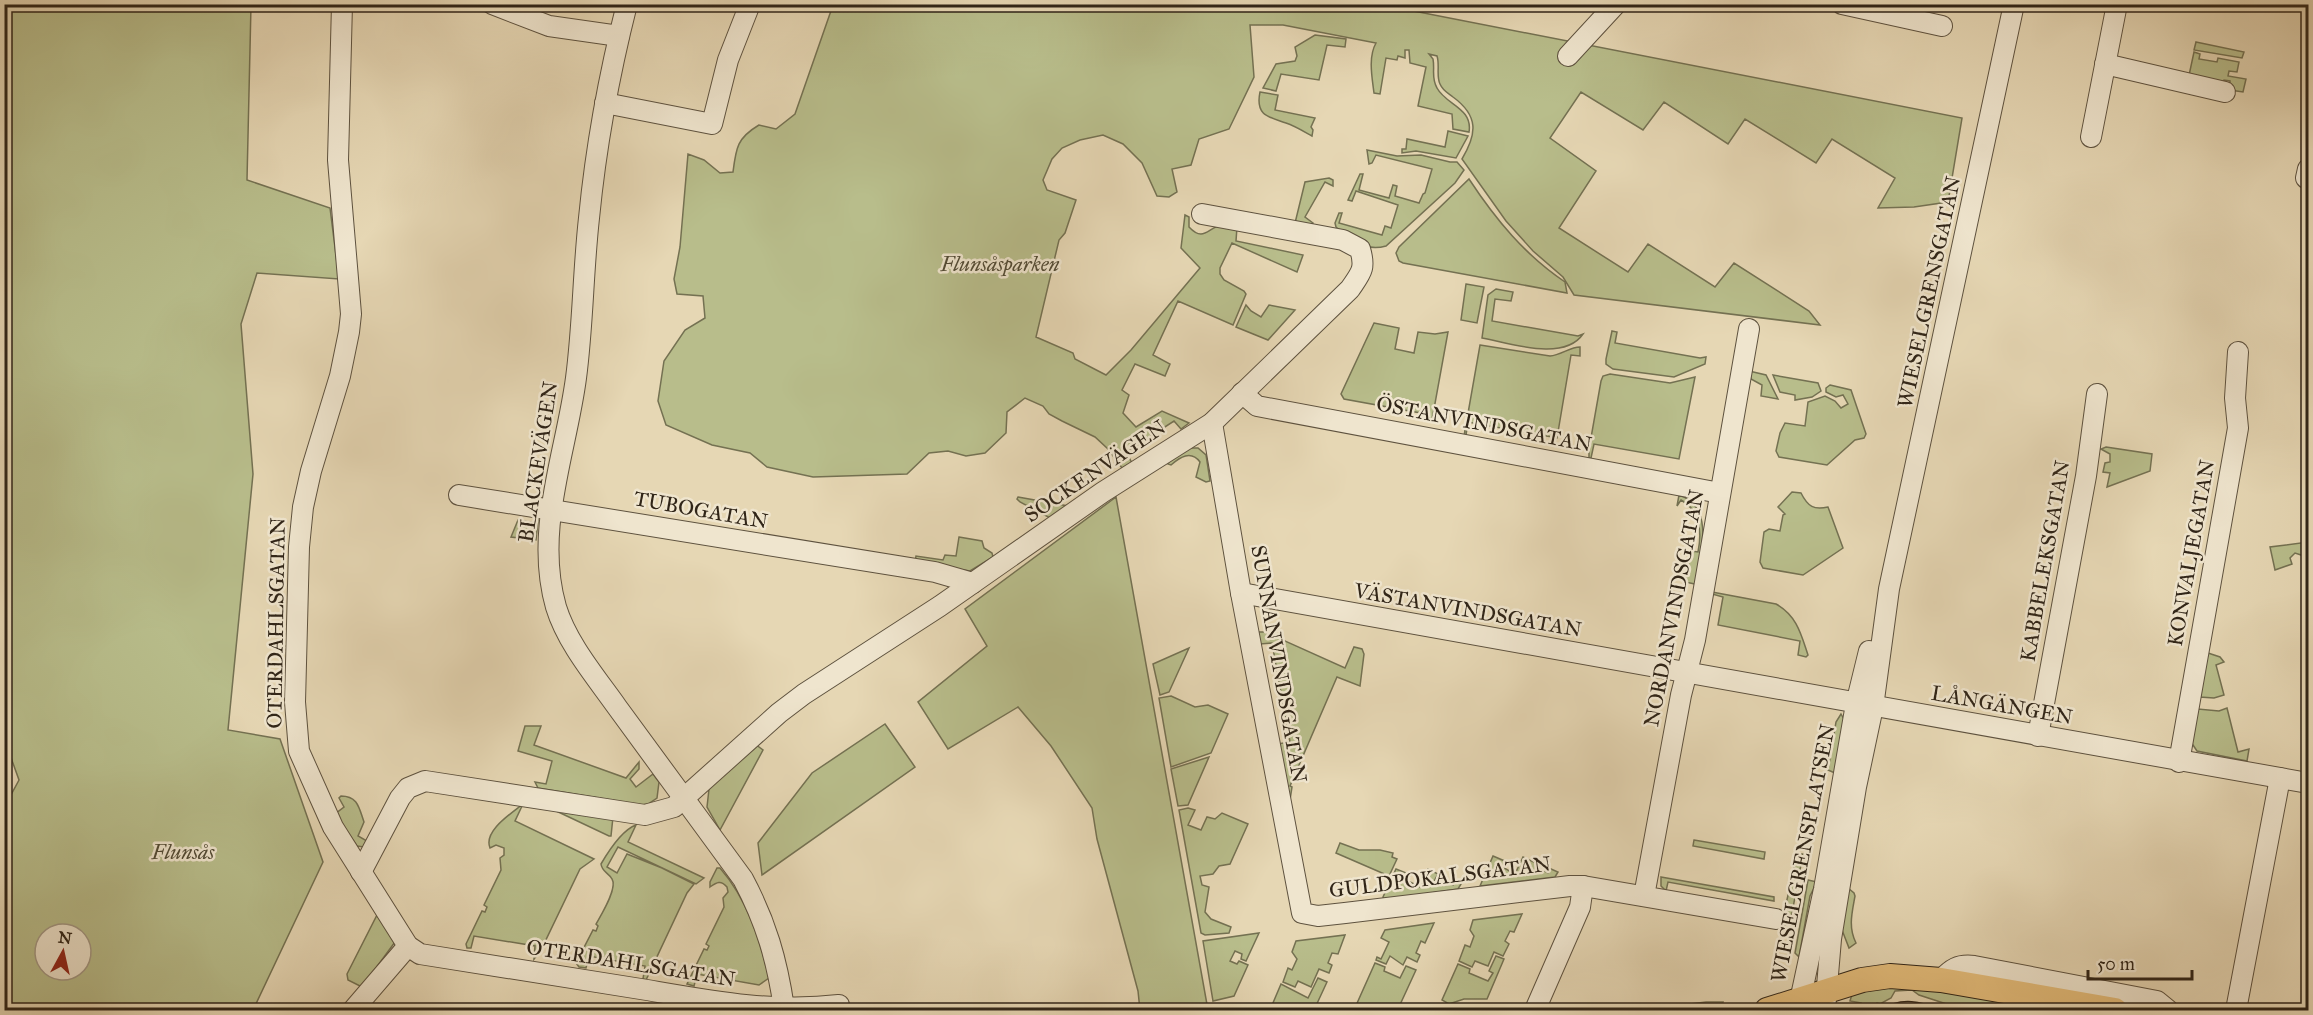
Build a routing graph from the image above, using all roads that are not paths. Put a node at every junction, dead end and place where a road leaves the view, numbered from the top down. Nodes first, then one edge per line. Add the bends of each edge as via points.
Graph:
1 (342, 4) edge
2 (492, 4) edge
3 (627, 4) edge
4 (750, 4) edge
5 (1617, 4) edge
6 (1842, 4) edge
7 (2014, 4) edge
8 (2117, 4) edge
9 (1942, 26) dead end
10 (619, 36) junction
11 (1568, 56) dead end
12 (2105, 64) junction
13 (2225, 92) dead end
14 (605, 103) junction
15 (2091, 136) dead end
16 (1202, 214) dead end
17 (1749, 329) dead end
18 (2238, 352) dead end
19 (1242, 393) junction
20 (2097, 394) dead end
21 (1212, 423) junction
22 (1720, 493) junction
23 (459, 495) dead end
24 (551, 509) junction
25 (935, 572) junction
26 (973, 583) junction
27 (1241, 593) junction
28 (940, 606) junction
29 (1687, 672) junction
30 (1864, 706) junction
31 (2038, 736) junction
32 (2179, 762) junction
33 (2280, 778) junction
34 (2308, 783) edge
35 (685, 798) junction
36 (361, 872) junction
37 (1583, 886) junction
38 (1644, 896) junction
39 (1302, 913) joint
40 (1776, 918) dead end
41 (408, 946) junction
42 (1941, 980) junction
43 (1826, 1001) edge
44 (2120, 1003) edge
45 (839, 1005) dead end
46 (1799, 1005) edge
47 (785, 1010) edge
48 (353, 1011) edge
49 (1535, 1011) edge
50 (1767, 1011) edge
51 (2168, 1011) edge
52 (2236, 1011) edge

1 - 36 street, OTERDAHLSGATAN via 338,160 351,314 340,376 303,507 295,702 299,752 333,827
2 - 10 street via 549,26
3 - 10 street, BLACKEVÄGEN
4 - 14 street via 728,60 712,124
5 - 11 street
6 - 9 street
7 - 30 street, WIESELGRENSGATAN
8 - 12 street
10 - 14 street, BLACKEVÄGEN
12 - 13 street
12 - 15 street
14 - 24 street, BLACKEVÄGEN via 588,221 576,381
16 - 19 street, SOCKENVÄGEN via 1342,240 1360,249 1364,260 1364,267 1350,289
17 - 22 street, NORDANVINDSGATAN
18 - 32 street, KONVALJEGATAN via 2238,428
19 - 21 street, SOCKENVÄGEN
19 - 22 street, ÖSTANVINDSGATAN via 1257,406
20 - 31 street, KABBELEKSGATAN via 2086,476
21 - 26 street, SOCKENVÄGEN via 1103,492
21 - 27 street, SUNNANVINDSGATAN
22 - 29 street, NORDANVINDSGATAN
23 - 24 street, TUBOGATAN
24 - 25 street, TUBOGATAN
24 - 35 street, BLACKEVÄGEN via 549,576 556,608 567,632
25 - 26 street, TUBOGATAN
25 - 28 street via 939,578
26 - 28 street, SOCKENVÄGEN
27 - 29 street, VÄSTANVINDSGATAN
27 - 39 street, SUNNANVINDSGATAN
28 - 35 street, SOCKENVÄGEN via 778,712
29 - 30 street, LÅNGÄNGEN
29 - 38 street, NORDANVINDSGATAN
30 - 31 street, LÅNGÄNGEN
30 - 43 street, WIESELGRENSPLATSEN
30 - 46 street, WIESELGRENSPLATSEN
31 - 32 street, LÅNGÄNGEN
32 - 33 street, LÅNGÄNGEN
33 - 34 street, LÅNGÄNGEN
33 - 52 street
35 - 36 street, SOCKENVÄGEN via 674,807 645,814 425,781 408,788 400,798
35 - 47 street, BLACKEVÄGEN via 758,908 777,964
36 - 41 street, OTERDAHLSGATAN
37 - 38 street
37 - 39 street, GULDPOKALSGATAN via 1345,914
37 - 49 street via 1580,908
38 - 40 street
41 - 47 street, OTERDAHLSGATAN via 420,954
41 - 48 street
42 - 43 main road via 1890,976 1862,980
42 - 44 main road via 2085,1006
42 - 44 street via 1952,968 1967,965
43 - 46 main road
44 - 51 street via 2157,1002
45 - 47 street, OTERDAHLSGATAN
46 - 50 main road

